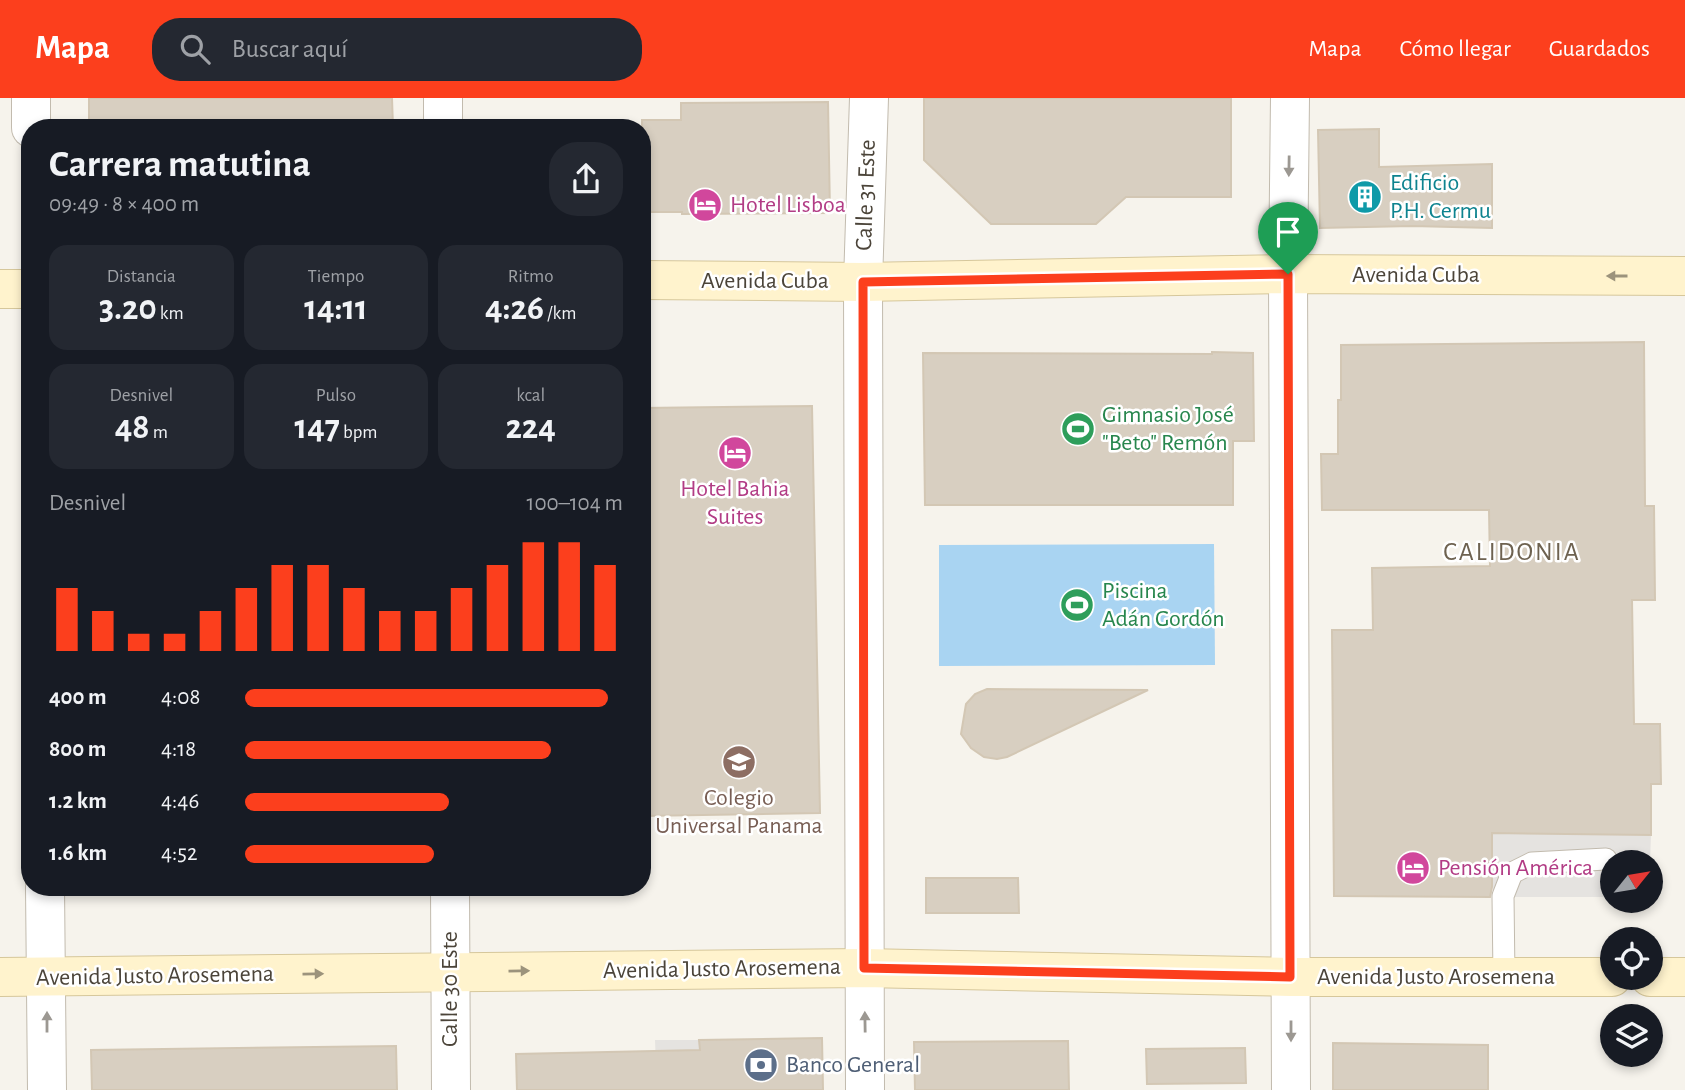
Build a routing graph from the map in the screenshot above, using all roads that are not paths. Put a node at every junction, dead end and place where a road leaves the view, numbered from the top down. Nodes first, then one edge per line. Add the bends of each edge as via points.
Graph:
1 (31, 98) edge
2 (443, 98) edge
3 (869, 98) edge
4 (1290, 98) edge
5 (31, 119) edge
6 (443, 119) edge
7 (1288, 274) junction
8 (1685, 276) edge
9 (651, 280) edge
10 (863, 282) junction
11 (0, 289) edge
12 (21, 289) edge
13 (1600, 859) edge
14 (45, 896) edge
15 (450, 896) edge
16 (864, 968) junction
17 (450, 972) junction
18 (0, 977) edge
19 (1290, 977) junction
20 (1504, 977) junction
21 (1600, 977) edge
22 (1663, 977) edge
23 (1685, 977) edge
24 (47, 978) junction
25 (47, 1090) edge
26 (451, 1090) edge
27 (865, 1090) edge
28 (1291, 1090) edge

1 - 5 street
2 - 6 street
3 - 10 street, Calle 31 Este
4 -> 7 street
8 -> 7 street, Avenida Cuba
7 - 10 street, Avenida Cuba
7 - 19 street
9 - 10 street, Avenida Cuba
10 - 16 street, Calle 31 Este
11 - 12 street
13 - 20 lane via 1532,863 1512,873 1503,896
14 - 24 street
15 - 17 street, Calle 30 Este
17 -> 16 street, Avenida Justo Arosemena
16 - 19 street, Avenida Justo Arosemena
27 -> 16 street, Calle 31 Este
24 -> 17 street, Avenida Justo Arosemena
17 - 26 street, Calle 30 Este
18 - 24 street, Avenida Justo Arosemena
19 - 20 street, Avenida Justo Arosemena
19 -> 28 street
20 - 21 street, Avenida Justo Arosemena
22 - 23 street
25 -> 24 street

